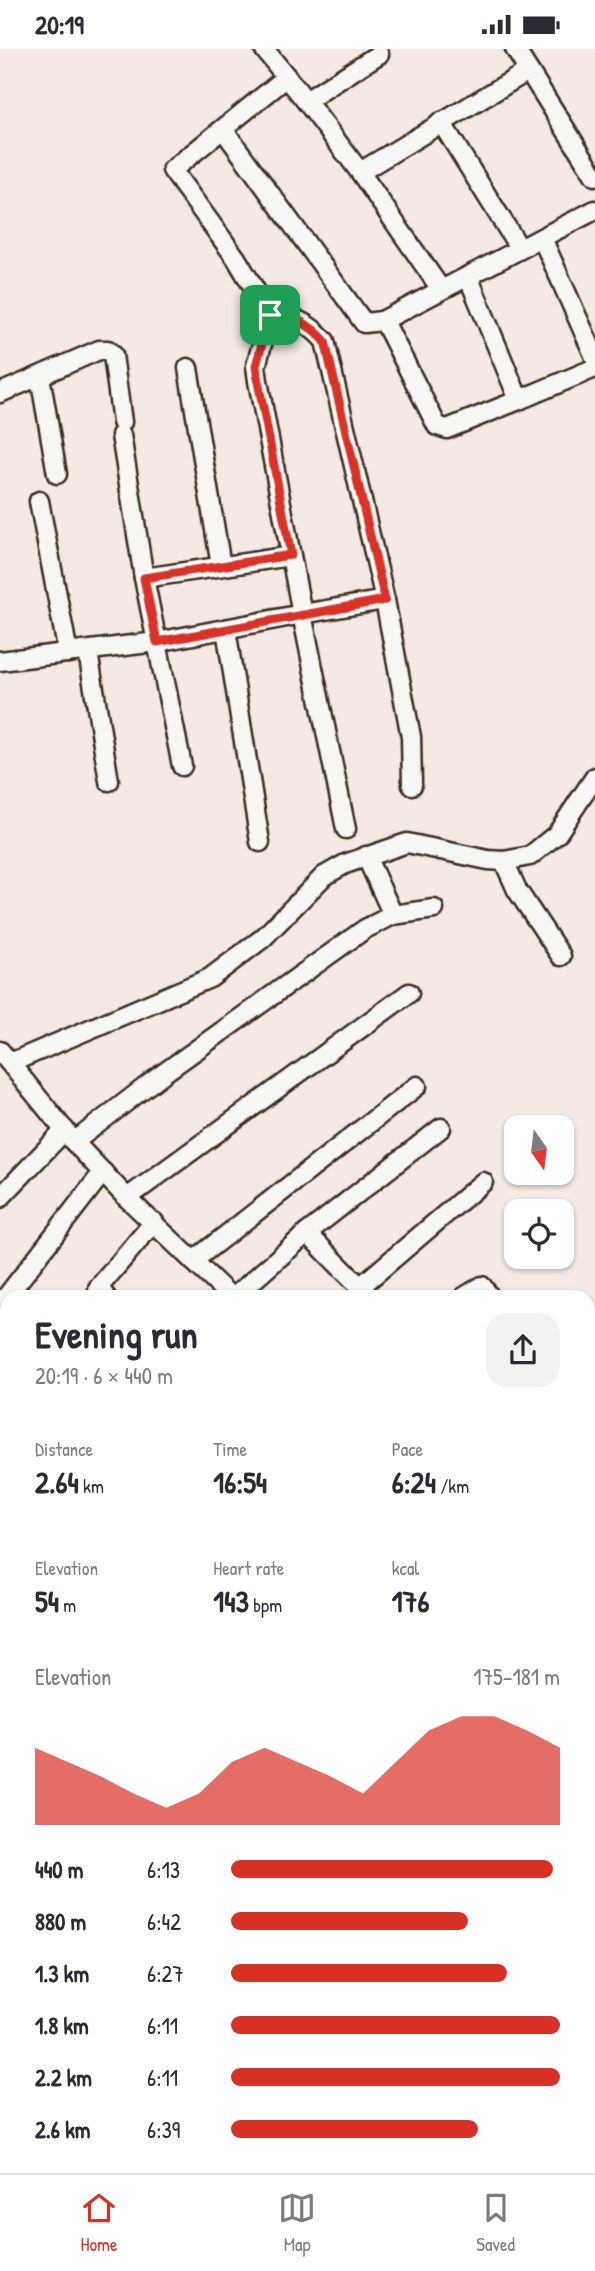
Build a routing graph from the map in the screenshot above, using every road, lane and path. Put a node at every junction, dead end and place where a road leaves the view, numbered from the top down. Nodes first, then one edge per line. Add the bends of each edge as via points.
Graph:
1 (264, 49) edge
2 (514, 49) edge
3 (381, 51) edge
4 (528, 71) junction
5 (287, 78) junction
6 (306, 101) junction
7 (441, 122) junction
8 (223, 129) junction
9 (360, 172) junction
10 (595, 176) edge
11 (595, 210) edge
12 (542, 238) junction
13 (520, 249) junction
14 (468, 276) junction
15 (440, 288) junction
16 (264, 306) junction
17 (382, 321) junction
18 (595, 357) edge
19 (188, 368) dead end
20 (595, 368) edge
21 (40, 376) junction
22 (0, 393) edge
23 (519, 400) junction
24 (57, 474) dead end
25 (39, 501) dead end
26 (291, 555) junction
27 (221, 566) junction
28 (144, 578) junction
29 (385, 600) junction
30 (302, 614) junction
31 (226, 629) junction
32 (157, 642) junction
33 (88, 652) junction
34 (68, 653) junction
35 (0, 661) edge
36 (182, 766) dead end
37 (595, 777) edge
38 (109, 781) dead end
39 (412, 785) dead end
40 (346, 829) dead end
41 (260, 842) dead end
42 (366, 856) junction
43 (496, 861) junction
44 (434, 909) dead end
45 (393, 915) junction
46 (561, 956) dead end
47 (409, 993) dead end
48 (5, 1057) edge
49 (417, 1086) dead end
50 (441, 1128) dead end
51 (69, 1136) junction
52 (103, 1173) junction
53 (483, 1182) dead end
54 (0, 1198) edge
55 (127, 1198) junction
56 (154, 1221) junction
57 (307, 1233) junction
58 (193, 1261) junction
59 (12, 1290) edge
60 (101, 1290) edge
61 (224, 1290) edge
62 (240, 1290) edge
63 (363, 1290) edge
64 (367, 1290) edge

1 - 5 street
2 - 4 street
3 - 6 street
4 - 7 street
4 - 10 street
5 - 6 street
5 - 8 street
6 - 9 street
7 - 9 street
7 - 13 street
8 - 16 street via 172,170
8 - 17 street via 364,323
9 - 15 street
11 - 12 street
12 - 13 street
12 - 18 street
13 - 14 street
14 - 15 street
14 - 23 street
15 - 17 street
16 - 26 street via 256,366
16 - 29 street via 303,322 325,341
17 - 23 street via 437,426 447,429
19 - 27 street
20 - 23 street
21 - 22 street
21 - 24 street
21 - 28 street via 99,350 113,355
25 - 34 street
26 - 27 street
26 - 30 street
27 - 28 street
28 - 32 street
29 - 30 street
29 - 39 street via 411,737
30 - 31 street
30 - 40 street
31 - 32 street
31 - 41 street
32 - 33 street
32 - 36 street
33 - 34 street
33 - 38 street
34 - 35 street
37 - 43 street via 557,834 530,856
42 - 43 street via 407,843
42 - 45 street
42 - 48 street via 324,876 263,938 210,978
43 - 46 street
44 - 45 street
45 - 51 street via 365,929
47 - 55 street
48 - 51 street
49 - 58 street
50 - 57 street
51 - 52 street
51 - 54 street
52 - 55 street
52 - 59 street
53 - 64 street
55 - 56 street
56 - 58 street
56 - 60 street
57 - 62 street
57 - 63 street
58 - 61 street

